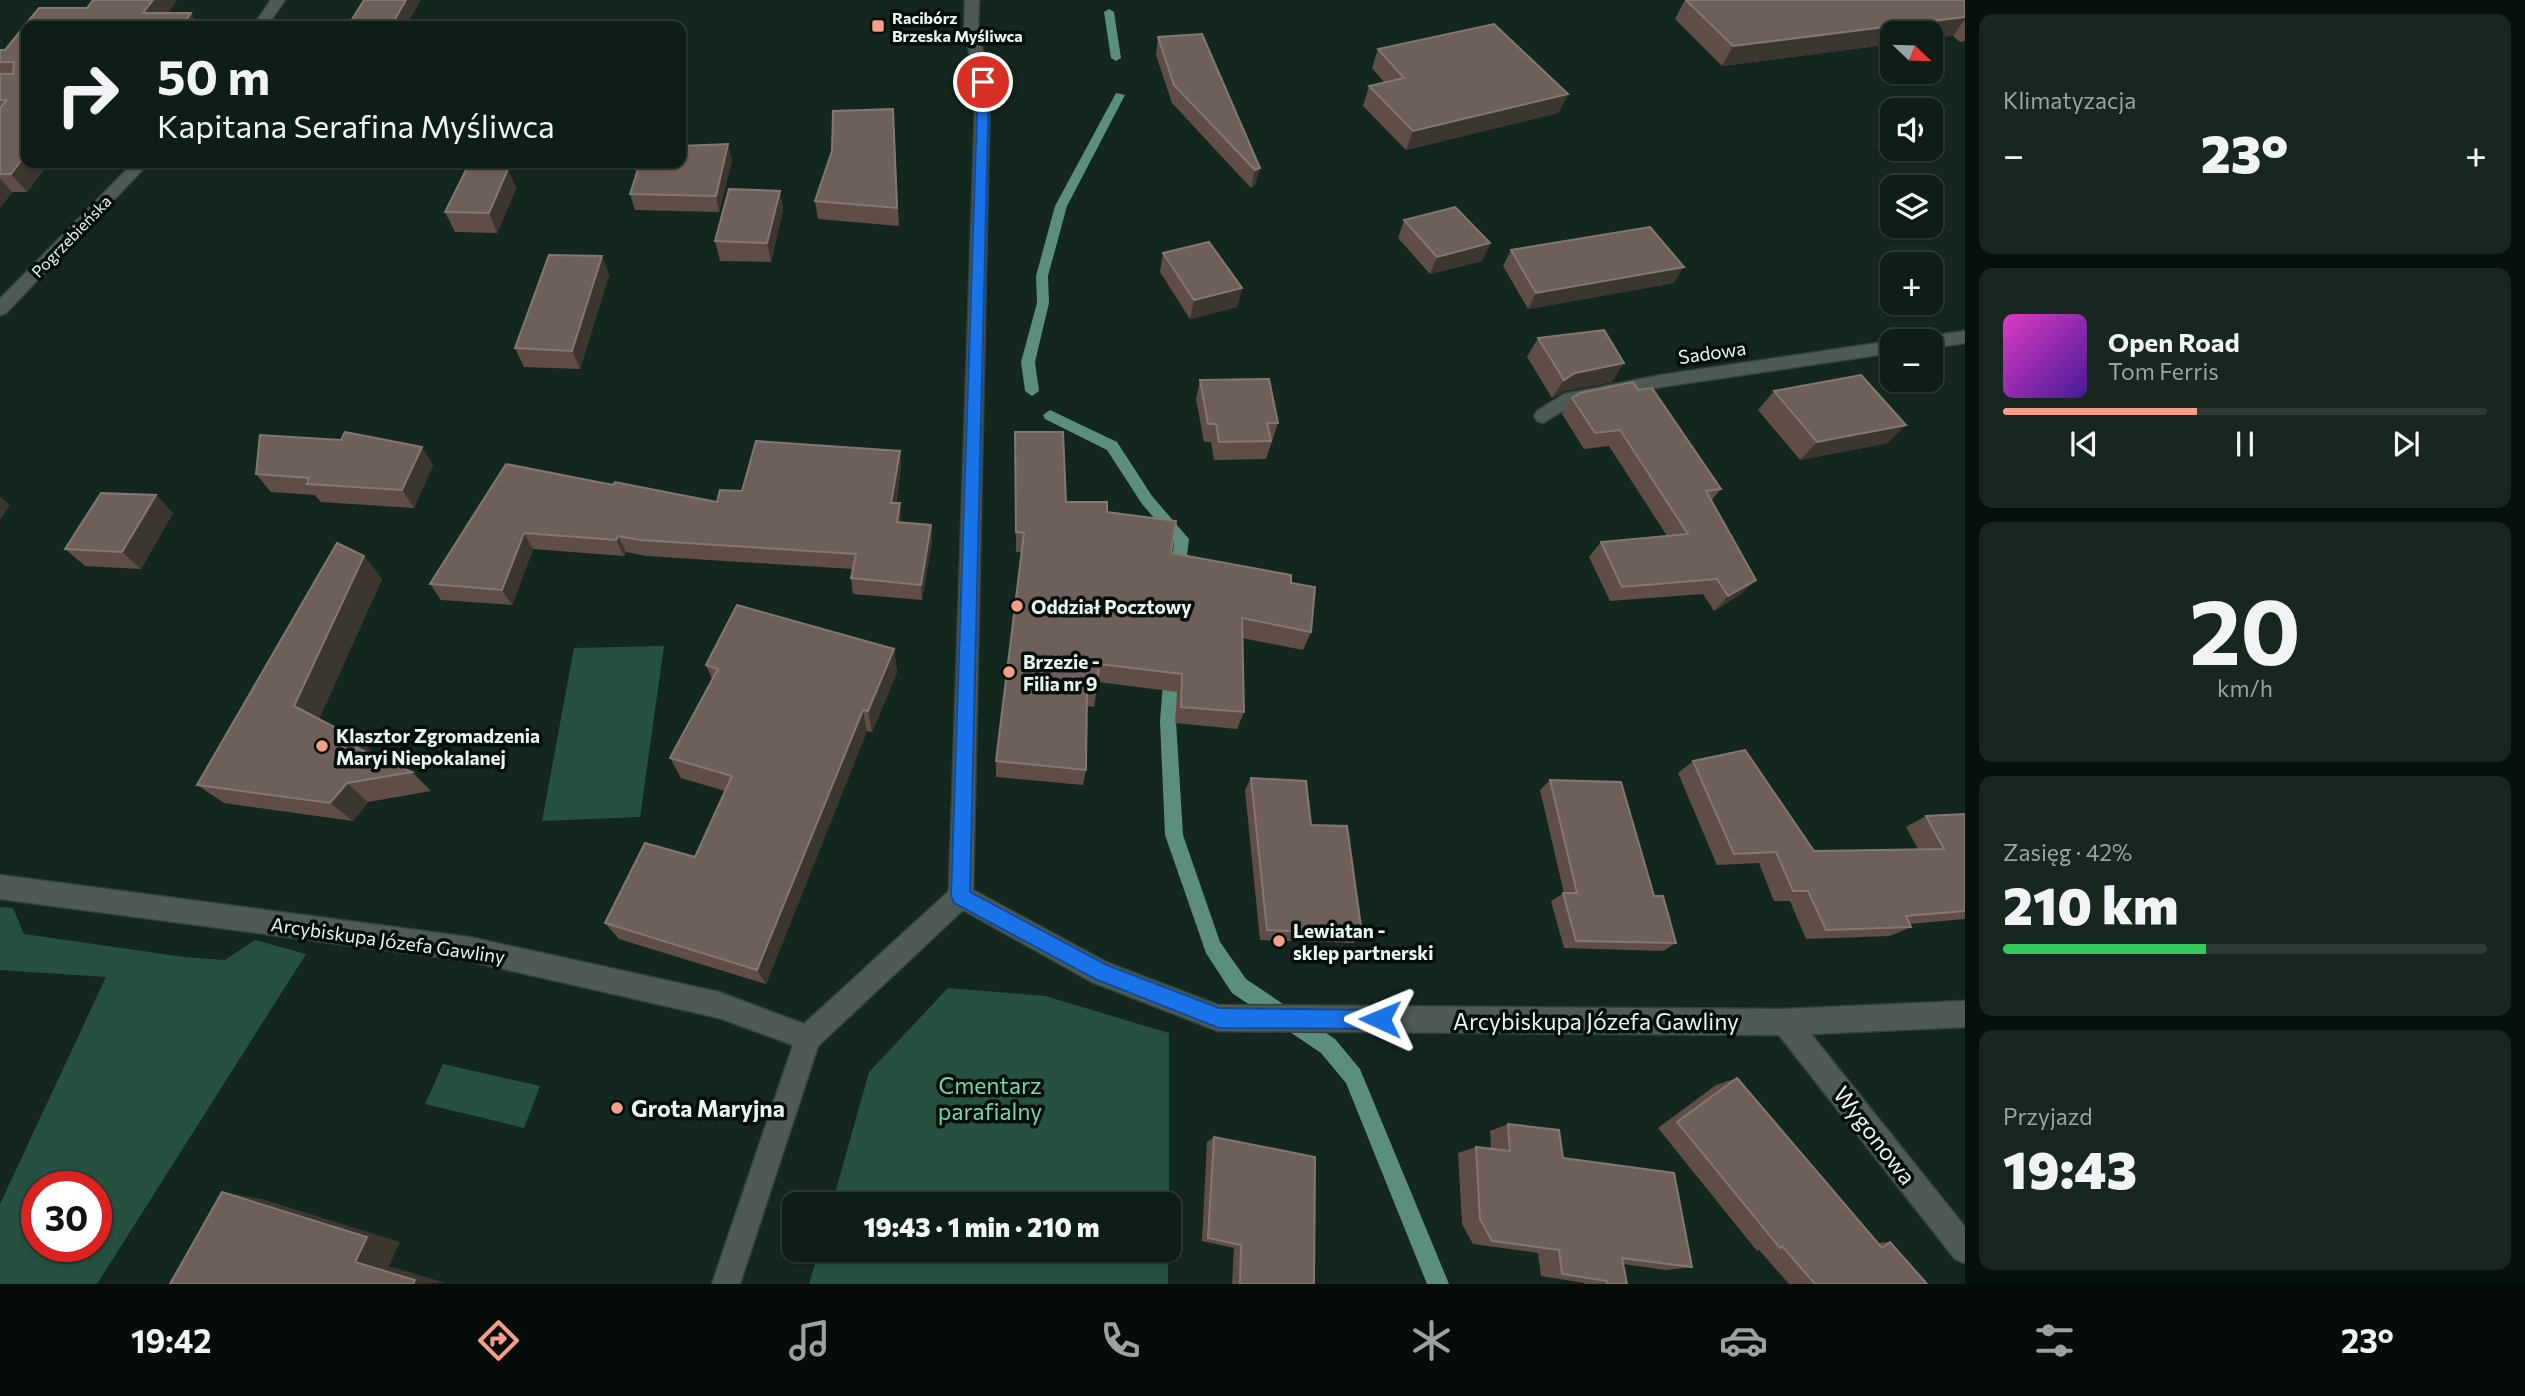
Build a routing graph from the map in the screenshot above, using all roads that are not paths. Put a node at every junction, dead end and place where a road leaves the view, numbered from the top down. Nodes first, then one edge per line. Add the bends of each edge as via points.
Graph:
1 (278, 0) edge
2 (972, 0) edge
3 (263, 21) edge
4 (136, 168) edge
5 (0, 309) edge
6 (1965, 337) edge
7 (1943, 340) edge
8 (1880, 349) edge
9 (1543, 416) dead end
10 (0, 887) edge
11 (961, 896) junction
12 (1965, 1014) edge
13 (1785, 1022) junction
14 (808, 1038) junction
15 (1965, 1249) edge
16 (726, 1284) edge

1 - 3 street
2 - 11 street via 971,30 983,82
4 - 5 street, Pogrzebieńska
6 - 7 street
8 - 9 street, Sadowa via 1661,381 1564,401
10 - 14 street, Arcybiskupa Józefa Gawliny via 469,949 719,1006
11 - 13 street, Arcybiskupa Józefa Gawliny via 1101,973 1219,1018
11 - 14 street
12 - 13 street, Arcybiskupa Józefa Gawliny
13 - 15 street, Wygonowa
14 - 16 street

